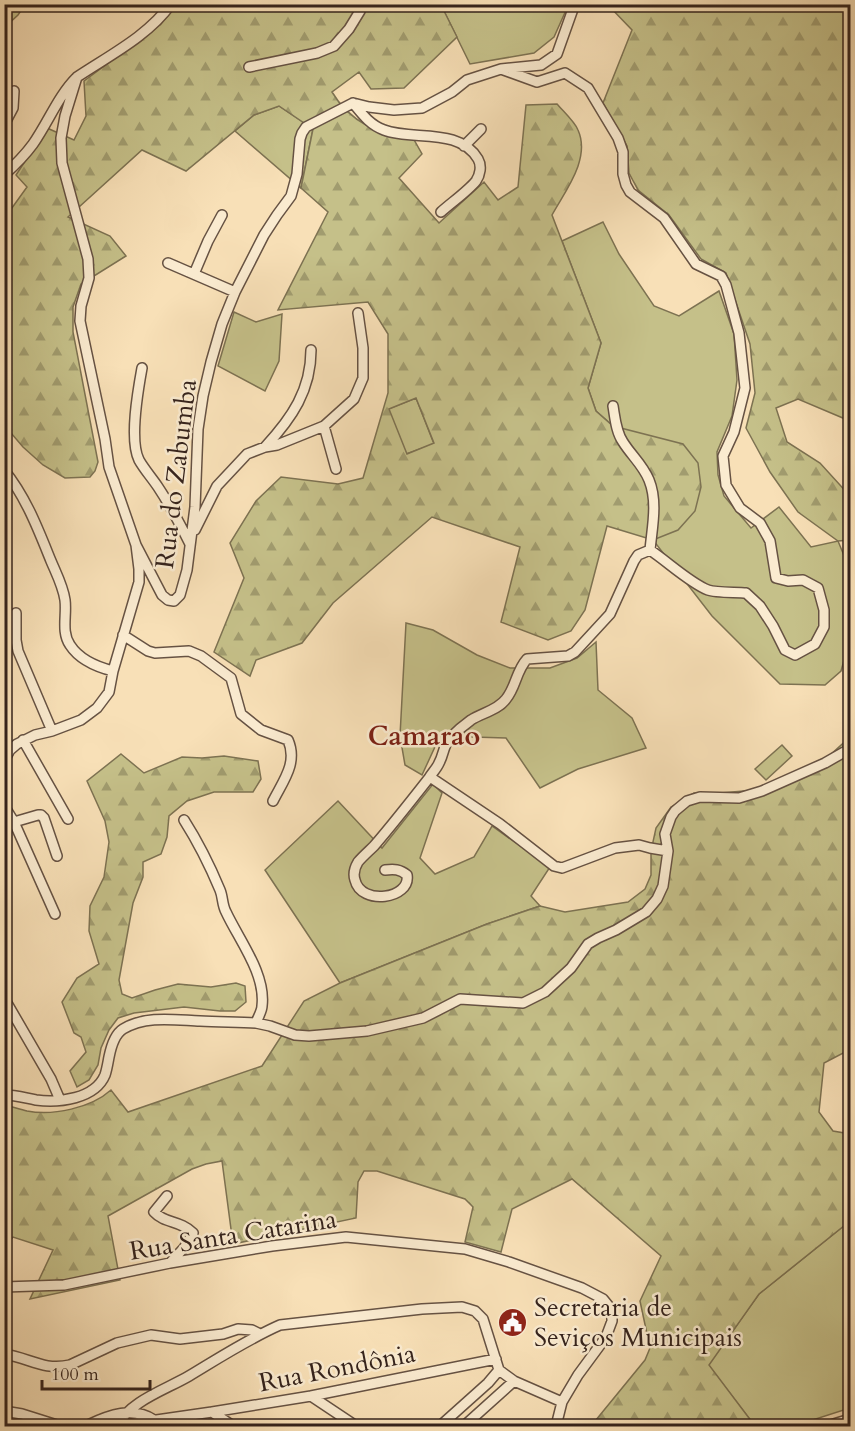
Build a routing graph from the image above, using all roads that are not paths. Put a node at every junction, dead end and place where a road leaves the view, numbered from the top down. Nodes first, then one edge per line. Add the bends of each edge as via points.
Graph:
1 (171, 4) edge
2 (362, 4) edge
3 (572, 4) edge
4 (249, 67) dead end
5 (501, 69) junction
6 (77, 77) junction
7 (14, 91) dead end
8 (353, 104) junction
9 (4, 125) edge
10 (481, 129) dead end
11 (464, 146) junction
12 (4, 176) edge
13 (441, 212) dead end
14 (222, 215) dead end
15 (168, 262) dead end
16 (194, 274) junction
17 (235, 292) junction
18 (358, 313) dead end
19 (311, 350) dead end
20 (142, 368) dead end
21 (613, 406) dead end
22 (324, 426) junction
23 (265, 447) junction
24 (336, 469) dead end
25 (4, 470) edge
26 (190, 541) junction
27 (136, 545) junction
28 (650, 550) junction
29 (16, 613) dead end
30 (123, 635) junction
31 (11, 640) edge
32 (113, 671) junction
33 (52, 731) junction
34 (4, 739) edge
35 (23, 740) junction
36 (850, 746) edge
37 (10, 750) junction
38 (4, 761) edge
39 (430, 777) junction
40 (273, 801) dead end
41 (4, 806) edge
42 (68, 819) dead end
43 (184, 820) dead end
44 (14, 822) junction
45 (668, 851) junction
46 (57, 856) dead end
47 (386, 870) dead end
48 (55, 914) dead end
49 (4, 998) edge
50 (256, 1023) junction
51 (4, 1095) edge
52 (60, 1100) junction
53 (167, 1196) dead end
54 (170, 1263) junction
55 (4, 1287) edge
56 (260, 1334) junction
57 (4, 1354) edge
58 (496, 1359) junction
59 (499, 1370) junction
60 (514, 1381) junction
61 (488, 1383) junction
62 (500, 1394) junction
63 (311, 1396) junction
64 (145, 1400) junction
65 (562, 1402) junction
66 (4, 1411) edge
67 (212, 1412) junction
68 (126, 1414) junction
69 (151, 1418) junction
70 (850, 1419) edge
71 (60, 1426) edge
72 (87, 1426) edge
73 (116, 1426) edge
74 (233, 1426) edge
75 (356, 1426) edge
76 (440, 1426) edge
77 (464, 1426) edge
78 (556, 1426) edge
79 (827, 1426) edge

1 - 6 street via 140,36
2 - 4 street via 334,46
3 - 5 street via 556,54 541,65
5 - 8 street via 467,80 423,108 394,110
5 - 28 street via 537,82 565,73 588,88 618,138 630,192 664,218 696,264 721,276 739,333 745,388 734,432 723,456 726,485 740,508 760,523 770,541 776,578 803,580 818,588 824,627 814,644 795,655 785,650 760,606 746,593 710,591
6 - 12 street via 60,96 33,144
6 - 27 street via 61,138 62,164 88,259 89,278 80,321 109,467
7 - 9 street via 13,108
8 - 11 street via 381,130 437,137
8 - 17 street, Rua do Zabumba via 306,127 302,133 291,196 264,235
10 - 11 street
11 - 13 street via 480,164 477,180
14 - 16 street
15 - 16 street
16 - 17 street
17 - 26 street, Rua do Zabumba via 202,396
18 - 22 street via 363,378 354,399
19 - 23 street via 304,393
20 - 26 street via 135,428 138,459
21 - 28 street via 619,434 650,482 654,503
22 - 23 street
22 - 24 street
23 - 26 street via 247,454 218,486
25 - 32 street via 29,508 61,584 70,647 90,663
26 - 27 street, Rua do Zabumba via 184,583 174,601 162,596
27 - 30 street, Rua do Zabumba via 139,582
28 - 39 street via 638,555 610,614 584,643 568,656 527,659 506,700 472,720 450,739
29 - 31 street
30 - 32 street, Rua do Zabumba
30 - 40 street via 155,653 189,651 201,656 231,678 241,714 261,730 288,740 292,763
31 - 33 street
32 - 33 street, Rua do Zabumba via 109,692 97,708 81,720
33 - 35 street, Rua do Zabumba
34 - 37 street
35 - 37 street, Rua do Zabumba
35 - 42 street
36 - 45 street via 825,763 746,797 700,797 687,801 671,818 665,834
37 - 38 street, Rua do Zabumba
39 - 45 street via 554,866 562,868 615,848 639,845
39 - 47 street via 358,863 354,875 357,888 378,896 395,894 406,885 407,875 396,869
41 - 44 street
43 - 50 street via 221,893 224,910 253,963 262,996
44 - 46 street via 41,815
44 - 48 street
45 - 50 street via 663,886 646,912 588,944 571,968 545,992 523,1003 460,999 423,1018 367,1031 309,1036
49 - 52 street
50 - 52 street via 162,1019 132,1024 121,1030 114,1041 101,1082 77,1098
51 - 52 street
53 - 54 street via 154,1212 193,1233
54 - 55 street, Rua Santa Catarina via 64,1285
54 - 65 street, Rua Santa Catarina via 346,1237 465,1249 509,1262 582,1288 603,1299 612,1310 606,1337
56 - 57 street via 238,1329 180,1339 151,1335 117,1343 62,1367 42,1366
56 - 58 street via 280,1325 462,1307 483,1319
56 - 64 street
58 - 59 street
58 - 63 street, Rua Rondônia
59 - 60 street
59 - 61 street
60 - 62 street
60 - 65 street
61 - 62 street
61 - 76 street
62 - 77 street
63 - 67 street, Rua Rondônia
63 - 75 street
64 - 68 street
64 - 69 street via 144,1407
65 - 78 street
66 - 71 street
67 - 69 street, Rua Rondônia
67 - 74 street
68 - 69 street
68 - 72 street via 117,1413
68 - 73 street
69 - 73 street, Rua Rondônia
70 - 79 street

